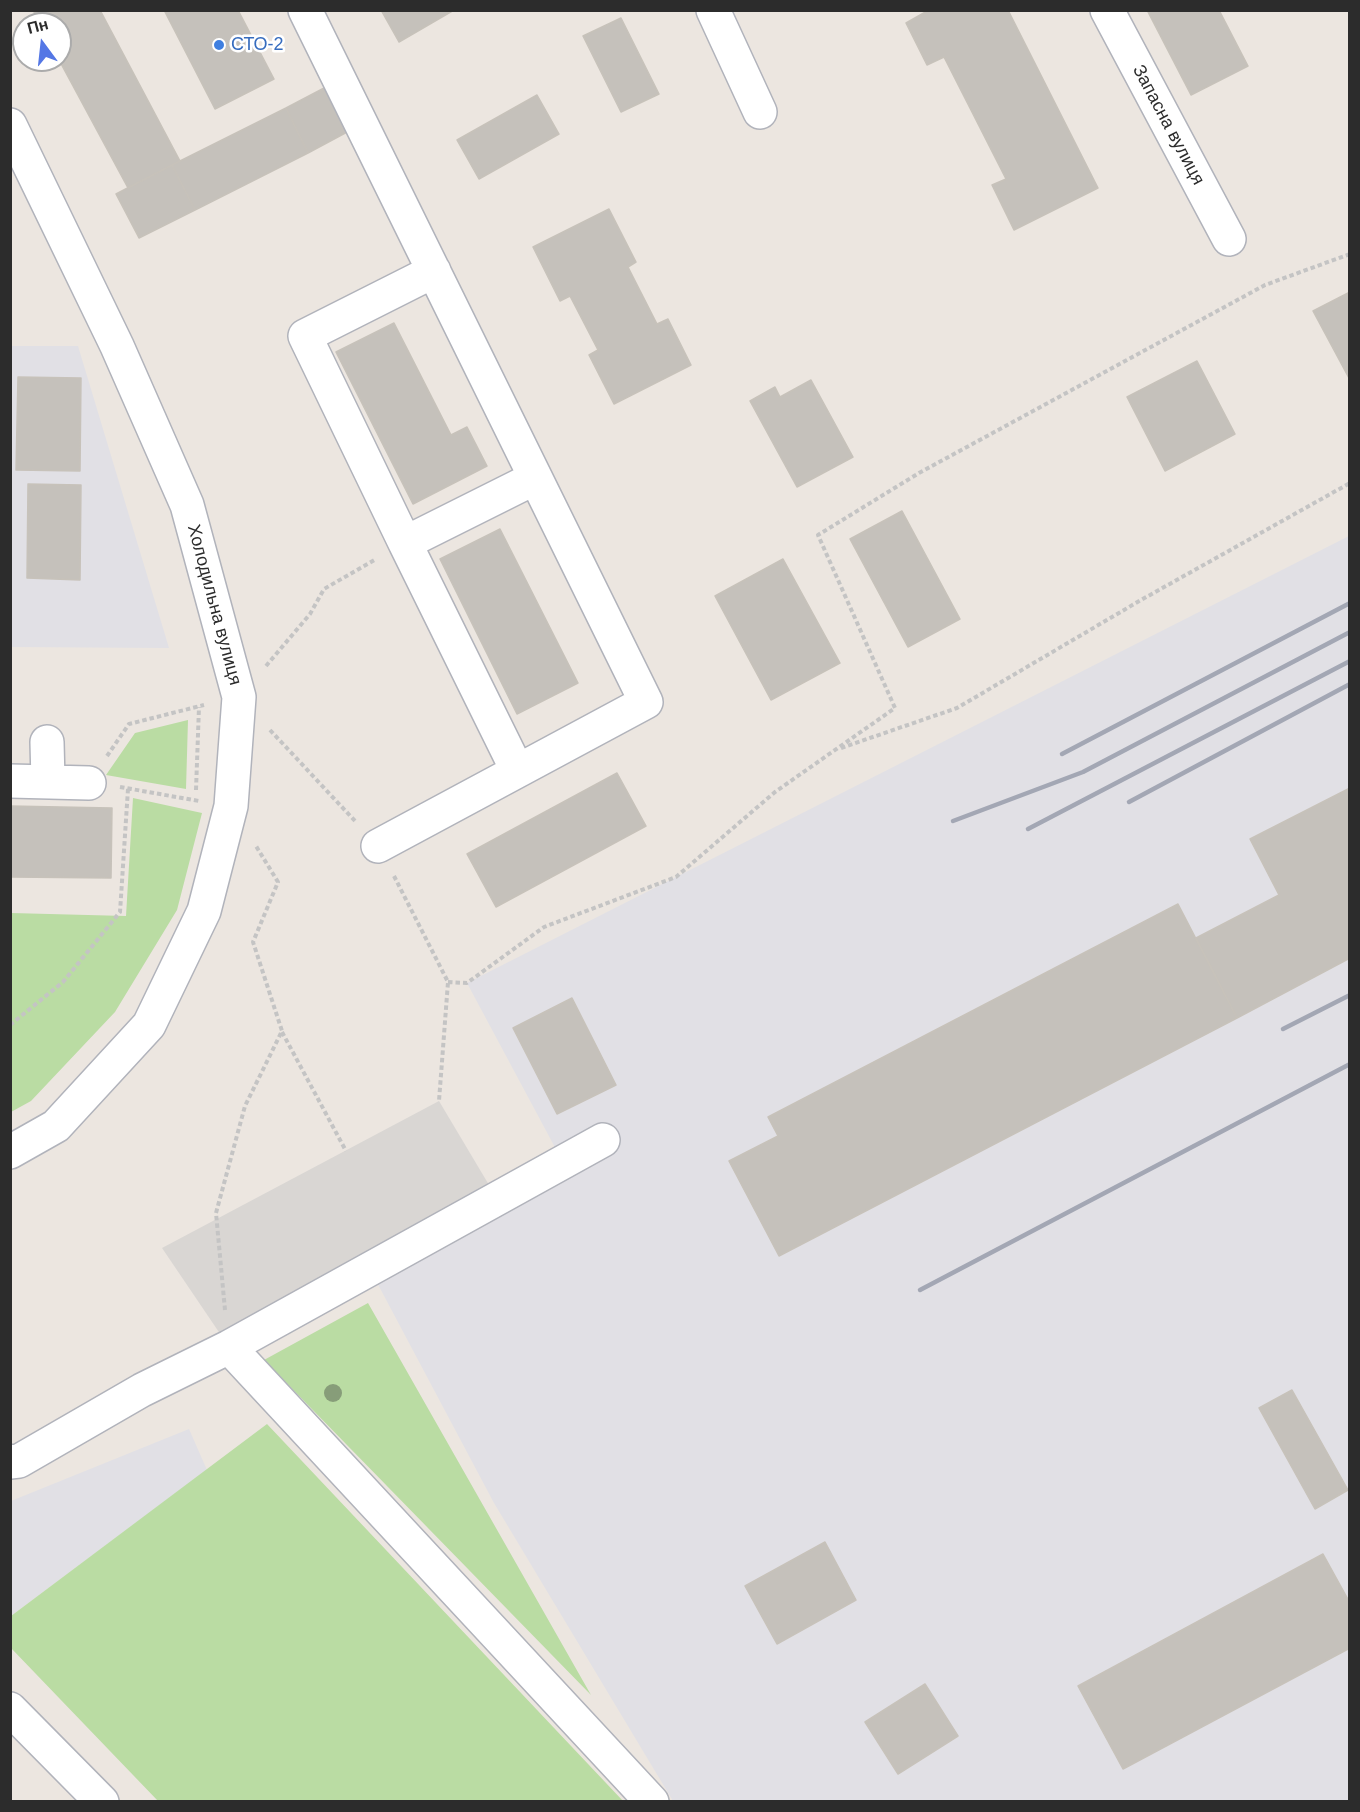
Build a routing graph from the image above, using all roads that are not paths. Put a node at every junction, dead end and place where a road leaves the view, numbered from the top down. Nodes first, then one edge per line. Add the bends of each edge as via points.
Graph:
1 (305, 10) edge
2 (712, 10) edge
3 (1107, 10) edge
4 (760, 111) dead end
5 (10, 125) edge
6 (1229, 239) dead end
7 (434, 271) junction
8 (535, 478) junction
9 (405, 543) junction
10 (47, 742) dead end
11 (517, 770) junction
12 (10, 781) edge
13 (48, 781) junction
14 (89, 783) road end
15 (378, 846) road end
16 (603, 1140) dead end
17 (10, 1152) edge
18 (229, 1347) junction
19 (10, 1461) edge
20 (10, 1709) edge
21 (102, 1802) edge
22 (652, 1802) edge

1 - 7 street
2 - 4 street
3 - 6 street, Запасна вулиця
5 - 17 street, Холодильна вулиця via 117,346 187,505 239,697 231,806 202,918 149,1025 56,1126
7 - 8 street
7 - 9 street via 305,336
8 - 9 street
8 - 11 street via 646,702
9 - 11 street
10 - 13 street
11 - 15 street
12 - 13 street
13 - 14 street
16 - 18 street
18 - 19 street via 142,1390 19,1461
18 - 22 street
20 - 21 street

